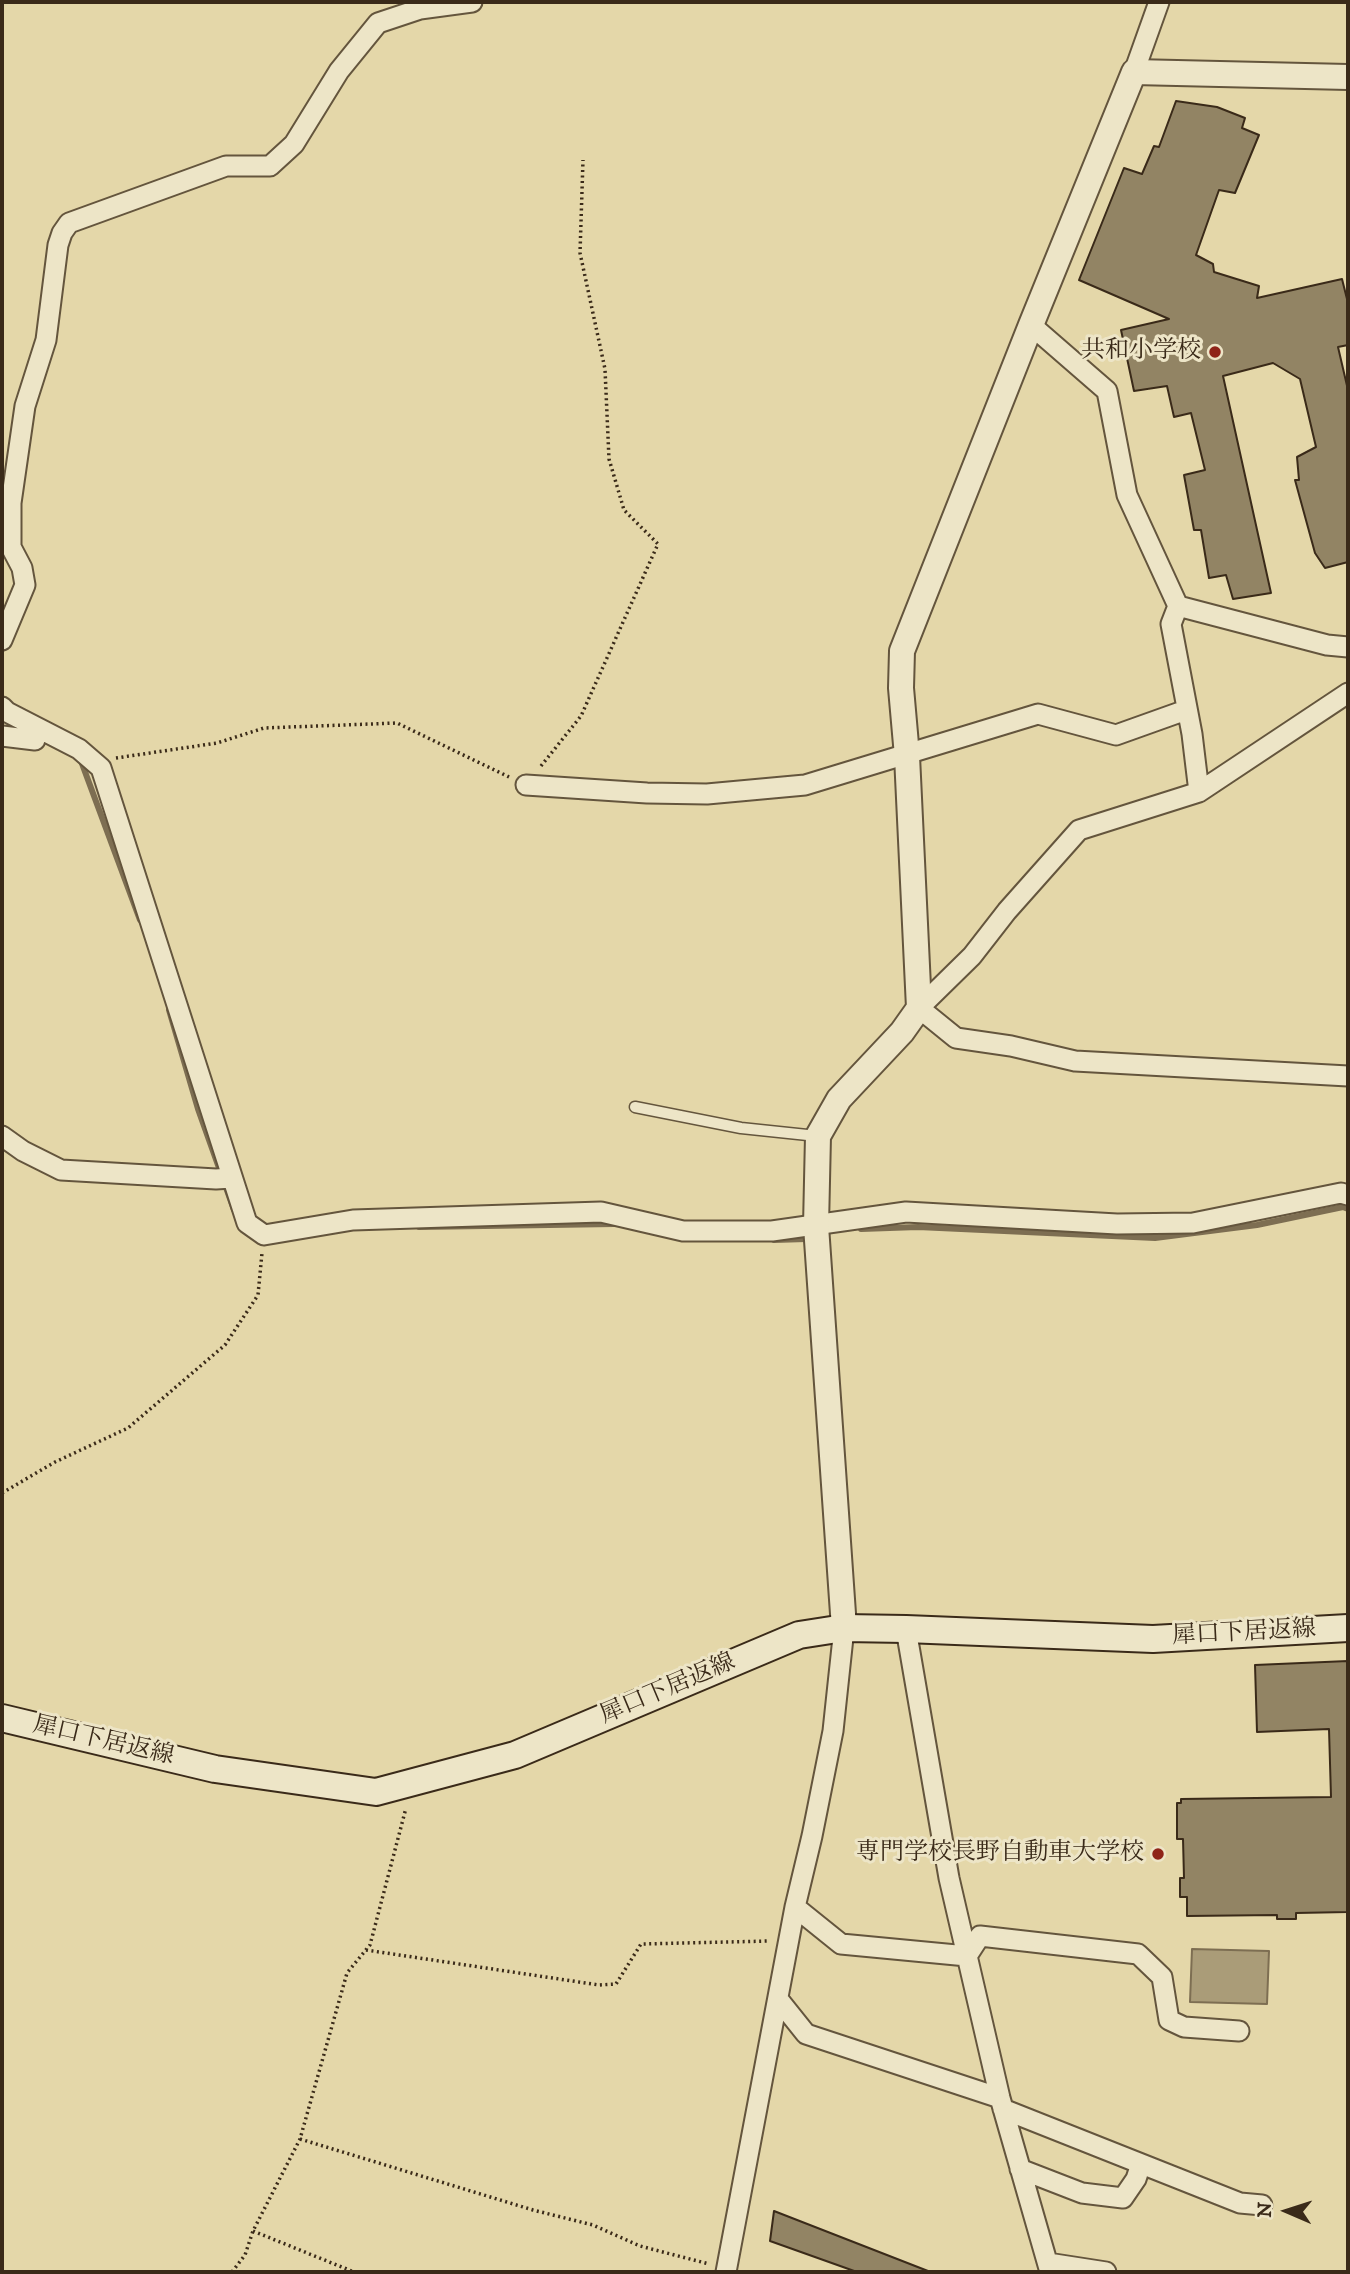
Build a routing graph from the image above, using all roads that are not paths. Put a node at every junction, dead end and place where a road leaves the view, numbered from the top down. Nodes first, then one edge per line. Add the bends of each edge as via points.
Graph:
1 (472, 2) edge
2 (1159, 2) edge
3 (1134, 72) junction
4 (1348, 77) edge
5 (1031, 325) junction
6 (1178, 606) junction
7 (2, 640) edge
8 (1348, 647) edge
9 (1348, 693) edge
10 (2, 707) edge
11 (1186, 710) junction
12 (2, 718) edge
13 (37, 728) junction
14 (2, 736) edge
15 (907, 756) junction
16 (526, 785) road end
17 (1199, 792) junction
18 (919, 1008) junction
19 (1348, 1076) edge
20 (635, 1107) dead end
21 (2, 1136) edge
22 (818, 1136) junction
23 (224, 1179) junction
24 (1348, 1195) edge
25 (816, 1226) junction
26 (844, 1628) junction
27 (1348, 1628) edge
28 (906, 1629) junction
29 (2, 1718) edge
30 (795, 1908) junction
31 (967, 1956) junction
32 (778, 1999) junction
33 (1239, 2031) dead end
34 (1002, 2104) junction
35 (1142, 2164) junction
36 (1020, 2169) junction
37 (1262, 2205) dead end
38 (727, 2266) edge
39 (1049, 2267) edge
40 (1107, 2272) edge

1 - 7 street via 420,9 378,23 339,71 294,144 270,166 226,166 69,223 58,245 46,340 25,406 11,503 10,547 22,568 24,585
2 - 3 street
3 - 4 street
3 - 5 street
5 - 6 street via 1107,391 1127,495
5 - 15 street via 902,651
6 - 8 street
6 - 11 street via 1171,624
9 - 17 street
10 - 13 street
11 - 15 street via 1116,735 1038,714
11 - 17 street
12 - 13 street
13 - 14 street via 35,740
13 - 23 street via 79,749 101,768
15 - 16 street via 805,785 707,794
15 - 18 street
17 - 18 street via 1079,830 972,956
18 - 19 street via 956,1038 1075,1061
18 - 22 street via 839,1099
20 - 22 lane via 741,1128
21 - 23 street via 61,1170
22 - 25 street
23 - 25 street via 247,1223 264,1235 353,1220 601,1212 683,1231
24 - 25 street via 1193,1223 1116,1224 906,1212
25 - 26 street
26 - 28 main road, 犀口下居返線
26 - 29 main road, 犀口下居返線 via 799,1635 515,1755 376,1792 215,1769
26 - 30 street via 833,1731
27 - 28 main road, 犀口下居返線 via 1153,1639
28 - 31 street
30 - 31 street via 841,1944
30 - 32 street
31 - 33 street via 980,1936 1138,1954 1162,1977 1169,2020 1184,2027
31 - 34 street
32 - 34 street via 806,2034
32 - 38 street
34 - 35 street
34 - 36 street
35 - 36 street via 1123,2198 1082,2193
35 - 37 street via 1240,2203
36 - 39 street
39 - 40 street

